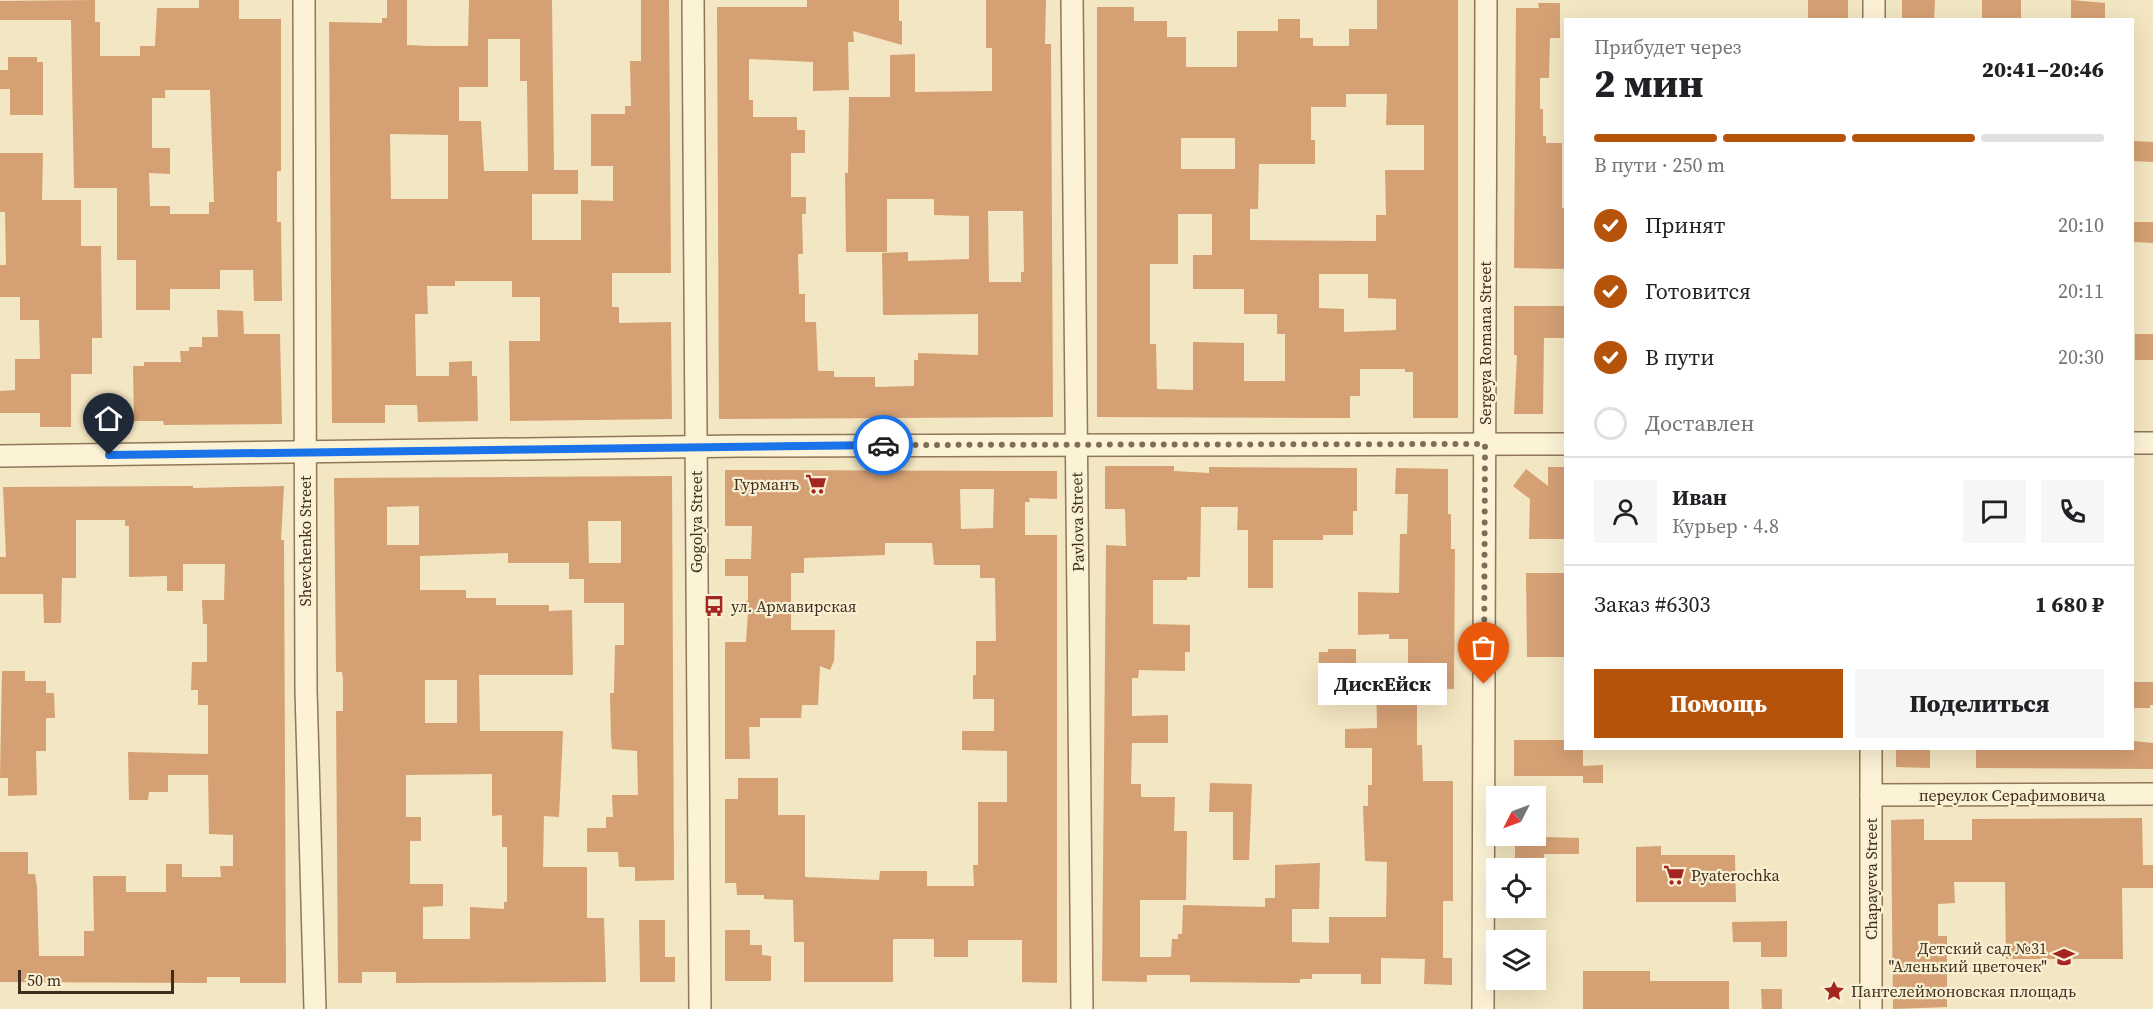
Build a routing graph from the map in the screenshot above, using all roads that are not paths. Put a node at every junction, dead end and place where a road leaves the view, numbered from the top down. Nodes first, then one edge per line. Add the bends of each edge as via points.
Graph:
1 (304, 0) edge
2 (693, 0) edge
3 (1072, 0) edge
4 (1486, 0) edge
5 (1875, 0) edge
6 (1874, 18) edge
7 (2134, 443) edge
8 (2153, 443) edge
9 (1076, 444) junction
10 (1485, 444) junction
11 (1564, 444) edge
12 (696, 447) junction
13 (305, 452) junction
14 (0, 456) edge
15 (1871, 750) edge
16 (2153, 794) edge
17 (1871, 795) junction
18 (315, 1009) edge
19 (700, 1009) edge
20 (1082, 1009) edge
21 (1483, 1009) edge
22 (1871, 1009) edge

1 - 13 street, Shevchenko Street
2 - 12 street, Gogolya Street
3 - 9 street, Pavlova Street
4 - 10 street, Sergeya Romana Street
5 - 6 street
7 - 8 street
9 - 10 street
9 - 12 street
9 - 20 street, Pavlova Street
10 - 11 street
10 - 21 street, Sergeya Romana Street
12 - 13 street
12 - 19 street, Gogolya Street
13 - 14 street
13 - 18 street, Shevchenko Street via 306,690
15 - 17 street, Chapayeva Street
16 - 17 street, переулок Серафимовича
17 - 22 street, Chapayeva Street

